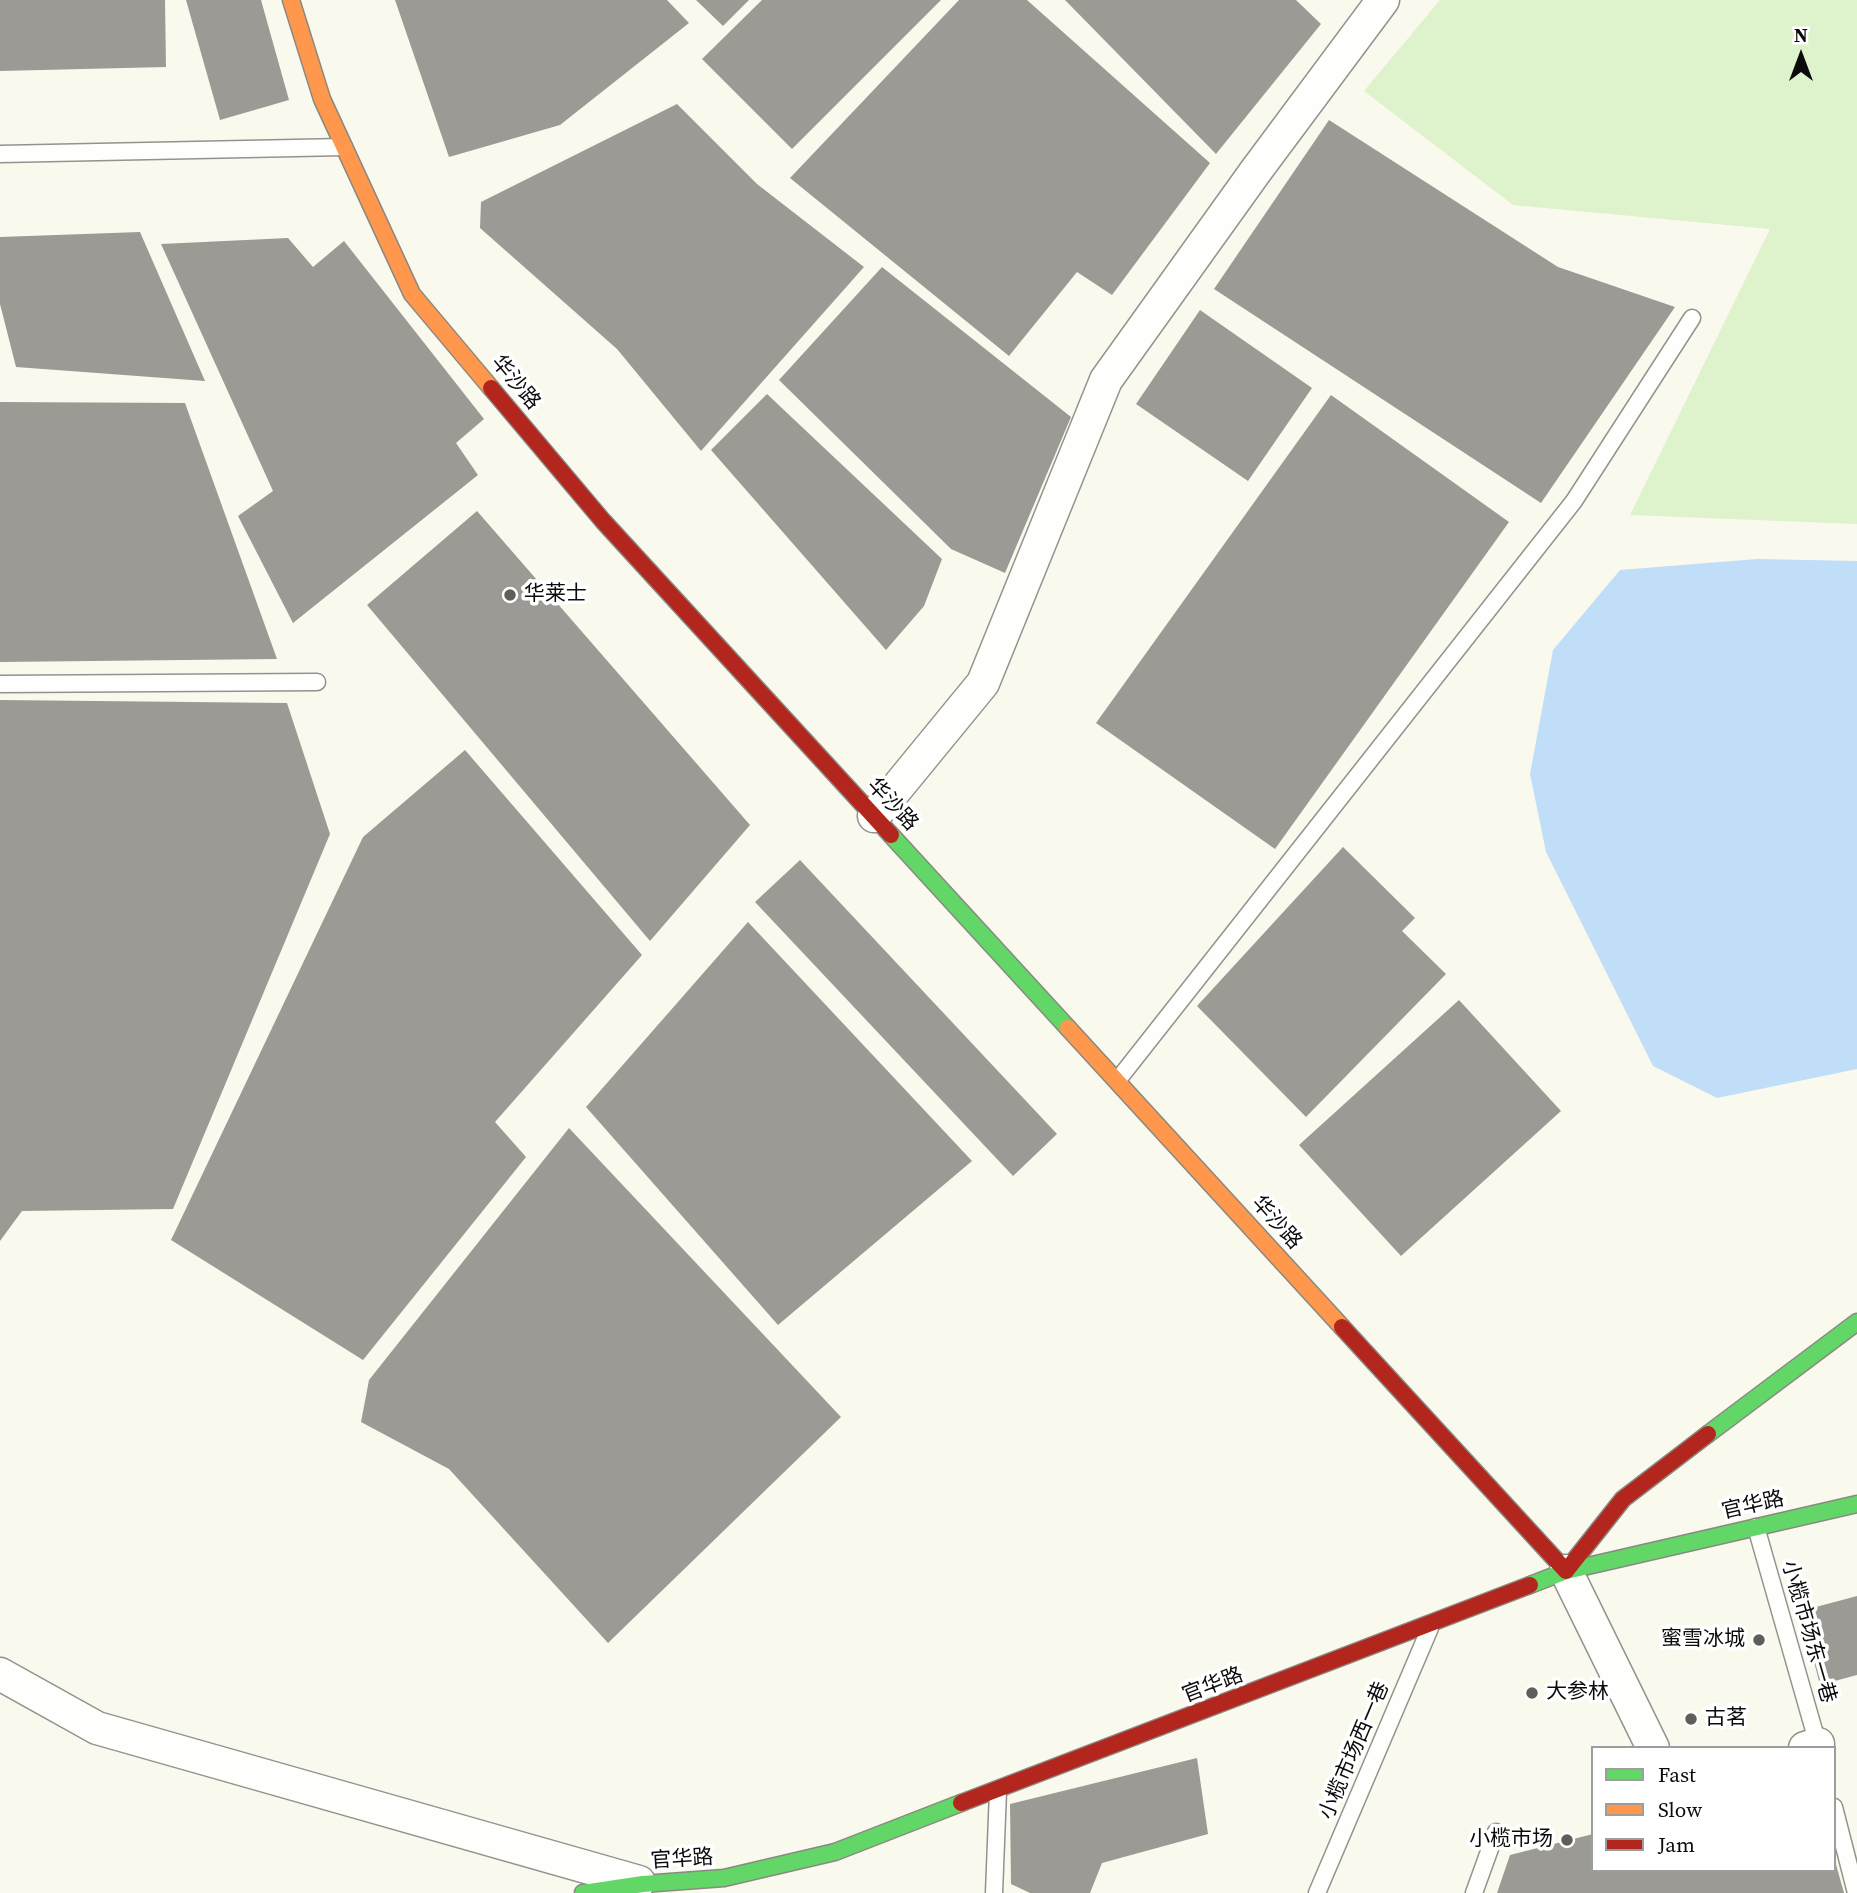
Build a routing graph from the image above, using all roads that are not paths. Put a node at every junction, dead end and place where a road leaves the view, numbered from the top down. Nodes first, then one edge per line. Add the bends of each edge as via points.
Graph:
1 (291, 0) edge
2 (1383, 0) edge
3 (344, 147) junction
4 (0, 153) edge
5 (1692, 317) dead end
6 (317, 682) dead end
7 (0, 684) edge
8 (874, 816) junction
9 (1117, 1081) junction
10 (1857, 1322) edge
11 (1857, 1504) edge
12 (1756, 1527) junction
13 (1566, 1571) junction
14 (1431, 1625) junction
15 (0, 1674) edge
16 (1652, 1746) edge
17 (1814, 1746) edge
18 (998, 1791) junction
19 (1836, 1815) edge
20 (1496, 1832) dead end
21 (724, 1878) junction
22 (643, 1884) junction
23 (744, 1888) dead end
24 (583, 1893) edge
25 (994, 1893) edge
26 (1317, 1893) edge
27 (1474, 1893) edge
28 (1856, 1893) edge

1 - 3 street, 华沙路 via 322,99
2 - 8 street via 1106,380 983,683
3 - 4 lane
3 - 8 street, 华沙路 via 412,294 603,521
5 - 9 lane via 1574,501
6 - 7 lane
8 - 9 street, 华沙路
9 - 13 street, 华沙路
10 - 13 street via 1623,1499
11 - 12 street, 官华路
12 - 13 street, 官华路
12 - 17 lane, 小榄市场东一巷
13 - 14 street, 官华路
13 - 16 street
14 - 18 street, 官华路
14 - 26 lane, 小榄市场西一巷
15 - 22 street via 97,1728
18 - 21 street, 官华路 via 835,1852
18 - 25 lane
19 - 28 lane
20 - 27 lane
21 - 22 street, 官华路
21 - 23 street
22 - 24 street, 官华路

